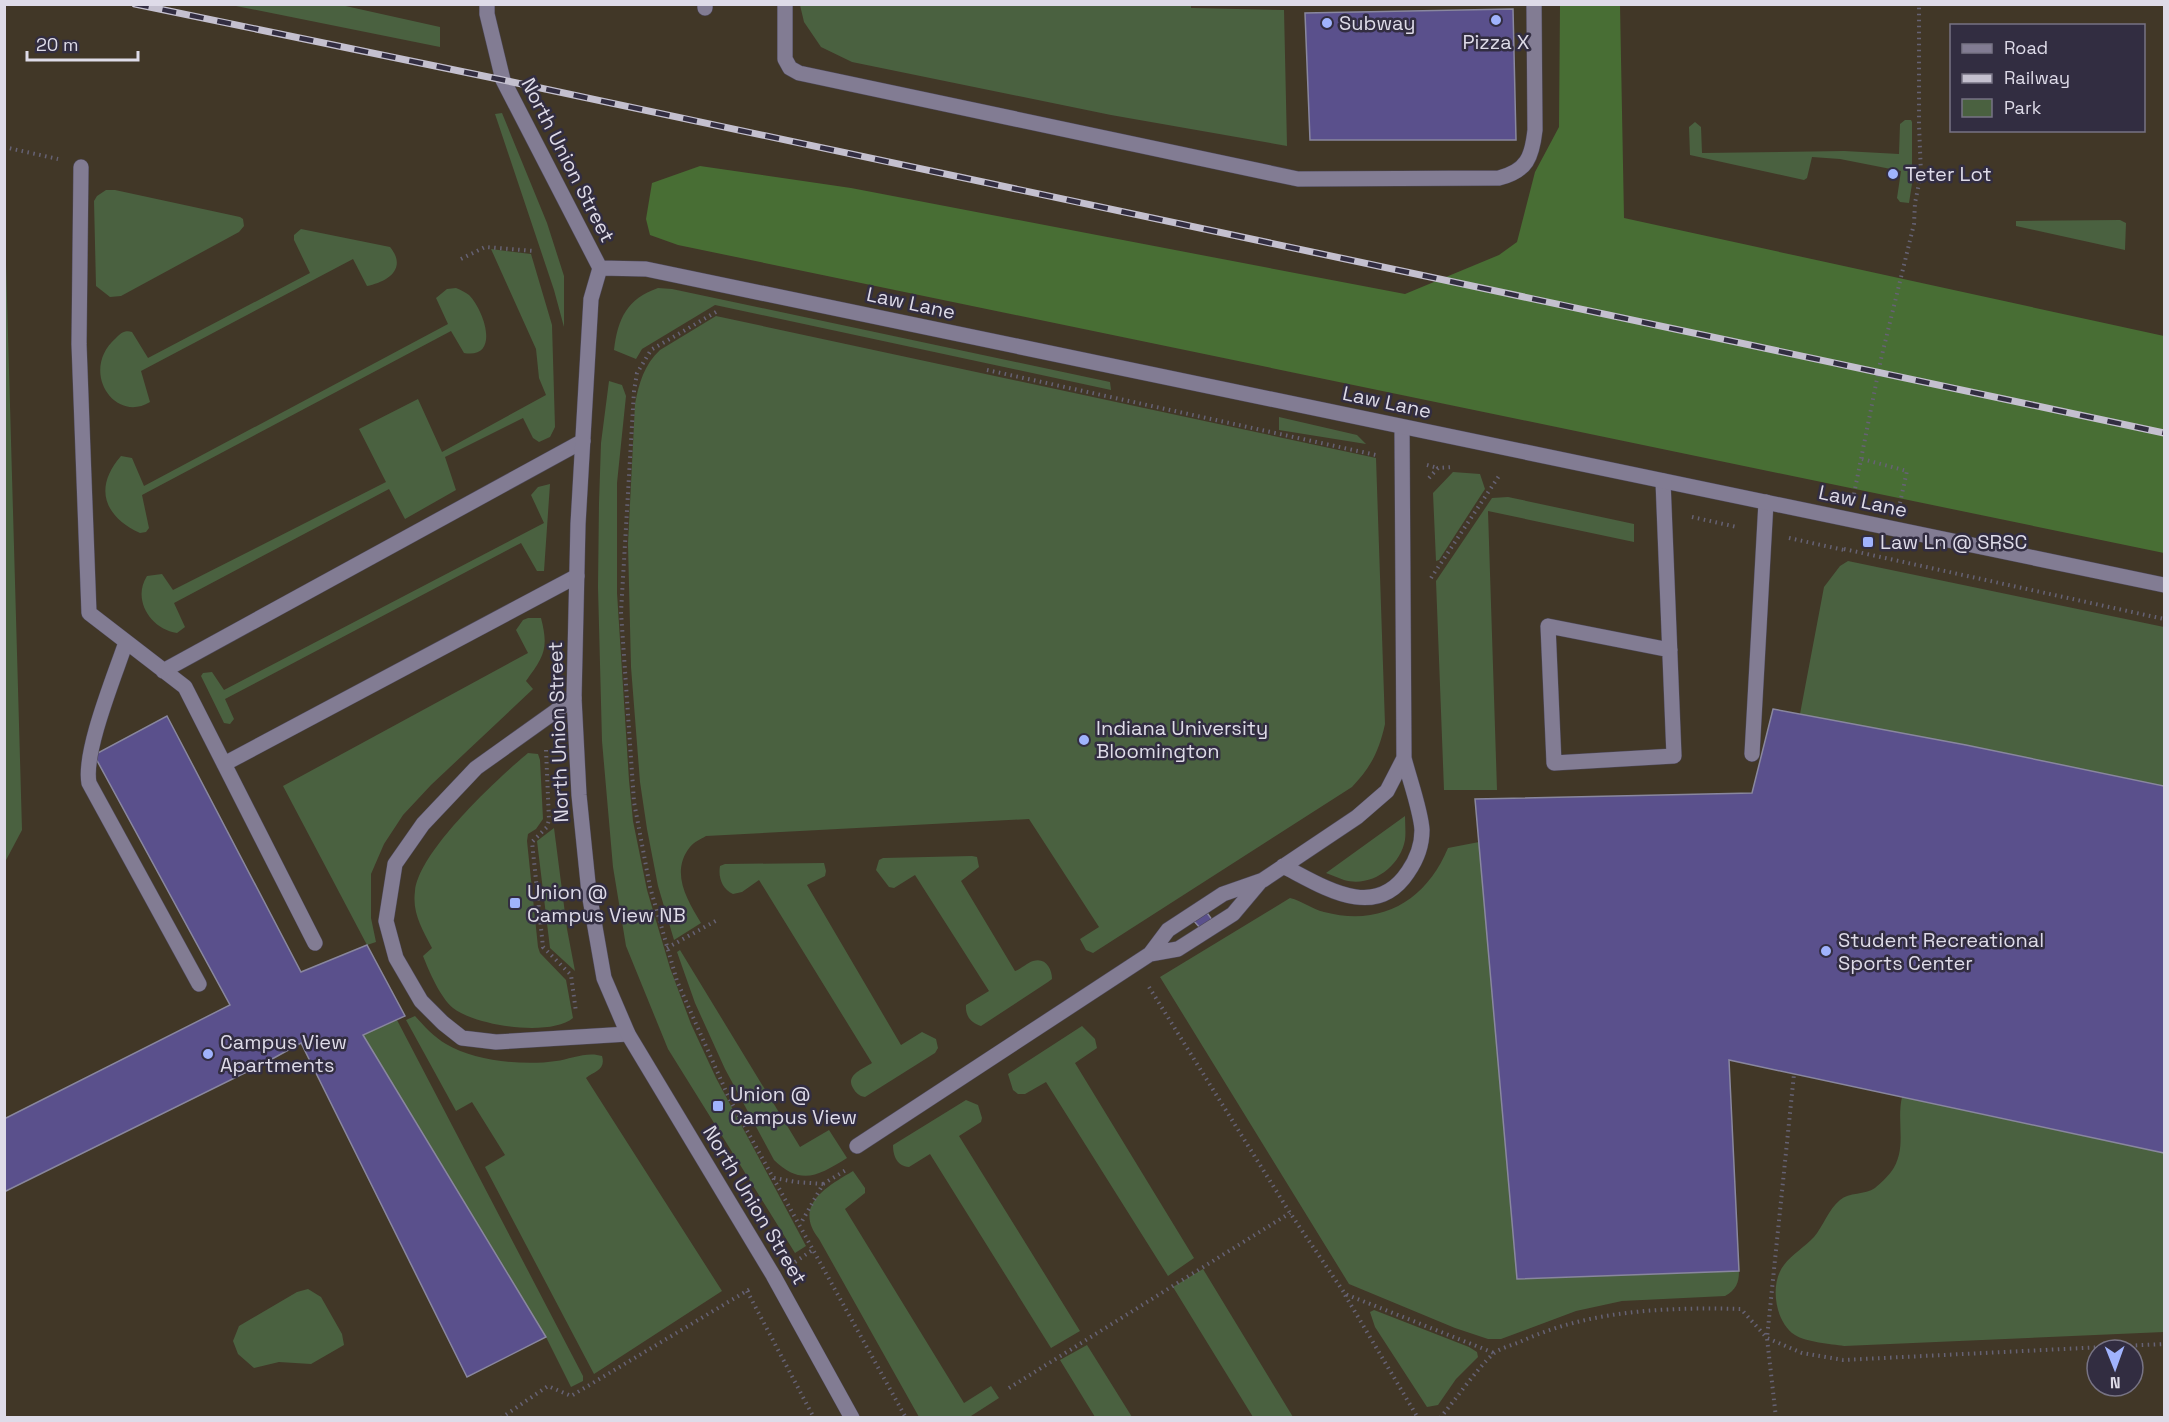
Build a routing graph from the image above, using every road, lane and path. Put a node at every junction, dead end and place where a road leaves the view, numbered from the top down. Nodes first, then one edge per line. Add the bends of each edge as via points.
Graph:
1 (487, 4) edge
2 (785, 4) edge
3 (1534, 4) edge
4 (1919, 4) edge
5 (4, 147) edge
6 (81, 167) joint
7 (534, 251) dead end
8 (461, 259) dead end
9 (600, 268) junction
10 (727, 314) dead end
11 (983, 369) dead end
12 (1402, 427) junction
13 (583, 441) junction
14 (1402, 460) junction
15 (1438, 468) junction
16 (1461, 468) dead end
17 (1489, 474) dead end
18 (1499, 476) junction
19 (1510, 478) dead end
20 (1663, 481) junction
21 (1425, 487) dead end
22 (1766, 502) junction
23 (1664, 511) junction
24 (1850, 520) junction
25 (1764, 533) junction
26 (1844, 550) junction
27 (1426, 573) dead end
28 (577, 576) junction
29 (2164, 585) edge
30 (2164, 619) edge
31 (126, 642) junction
32 (1670, 651) junction
33 (163, 671) junction
34 (574, 698) junction
35 (542, 747) dead end
36 (1752, 754) dead end
37 (1404, 758) junction
38 (224, 764) junction
39 (1283, 866) junction
40 (1263, 880) junction
41 (719, 919) dead end
42 (315, 943) dead end
43 (668, 948) junction
44 (1150, 954) junction
45 (1146, 981) dead end
46 (199, 984) dead end
47 (628, 1034) junction
48 (579, 1036) junction
49 (1794, 1074) dead end
50 (857, 1146) dead end
51 (848, 1169) dead end
52 (774, 1178) junction
53 (823, 1184) junction
54 (1290, 1213) junction
55 (800, 1224) junction
56 (814, 1249) junction
57 (773, 1275) junction
58 (747, 1291) junction
59 (1345, 1294) junction
60 (1767, 1338) junction
61 (2164, 1344) edge
62 (1494, 1353) junction
63 (1009, 1388) dead end
64 (501, 1418) edge
65 (814, 1418) edge
66 (852, 1418) edge
67 (906, 1418) edge
68 (1418, 1418) edge
69 (1440, 1418) edge
70 (1776, 1418) edge

1 - 9 street, North Union Street via 503,80
2 - 3 street via 785,59 799,73 1298,179 1499,178 1515,174 1526,164 1535,130
4 - 24 path via 1921,174 1914,224 1881,359
5 - 6 path
6 - 31 street via 79,344 89,613
7 - 8 path via 485,247
9 - 12 street, Law Lane via 646,269
9 - 13 street, North Union Street via 591,299
10 - 43 path via 716,312 651,350 637,373 634,391 621,612 634,802 650,887
11 - 14 path
12 - 14 street
12 - 20 street, Law Lane
13 - 28 street, North Union Street
13 - 33 street
14 - 15 path
14 - 37 street
15 - 16 path
15 - 21 path
17 - 18 path
18 - 19 path
18 - 27 path via 1426,584
20 - 22 street, Law Lane
20 - 23 street
22 - 24 street, Law Lane
22 - 25 street
23 - 25 path
23 - 32 street
24 - 26 path
24 - 29 street, Law Lane
25 - 26 path
25 - 36 street
26 - 30 path
28 - 34 street, North Union Street
28 - 38 street
31 - 33 street
31 - 46 street via 90,752 89,783
32 - 32 street via 1674,756 1554,763 1548,626
33 - 38 street via 185,687
34 - 47 street, North Union Street via 590,893 604,978
34 - 48 street via 476,768 423,824 395,864 386,921 396,958 421,1001 462,1038 496,1042
35 - 48 path via 546,750 549,820 532,842 543,947 571,975
37 - 39 street via 1387,791 1358,817
37 - 39 street via 1422,829 1418,858 1401,884 1372,899 1339,894
38 - 42 street
39 - 40 street
40 - 44 street via 1223,894 1168,930
40 - 44 street via 1233,914 1178,949
41 - 43 path
43 - 52 path via 677,981 729,1098
44 - 50 street
45 - 54 path
47 - 48 street
47 - 57 street, North Union Street
49 - 60 path
51 - 53 path
52 - 53 path
52 - 55 path
53 - 55 path
54 - 59 path
54 - 63 path
55 - 56 path
56 - 57 path
56 - 67 path
57 - 58 path
57 - 66 street, North Union Street
58 - 64 path via 571,1396 548,1386
58 - 65 path
59 - 62 path
59 - 68 path
60 - 61 path via 1803,1353 1843,1360
60 - 62 path via 1741,1309 1687,1308 1581,1321 1543,1331
60 - 70 path
62 - 69 path

